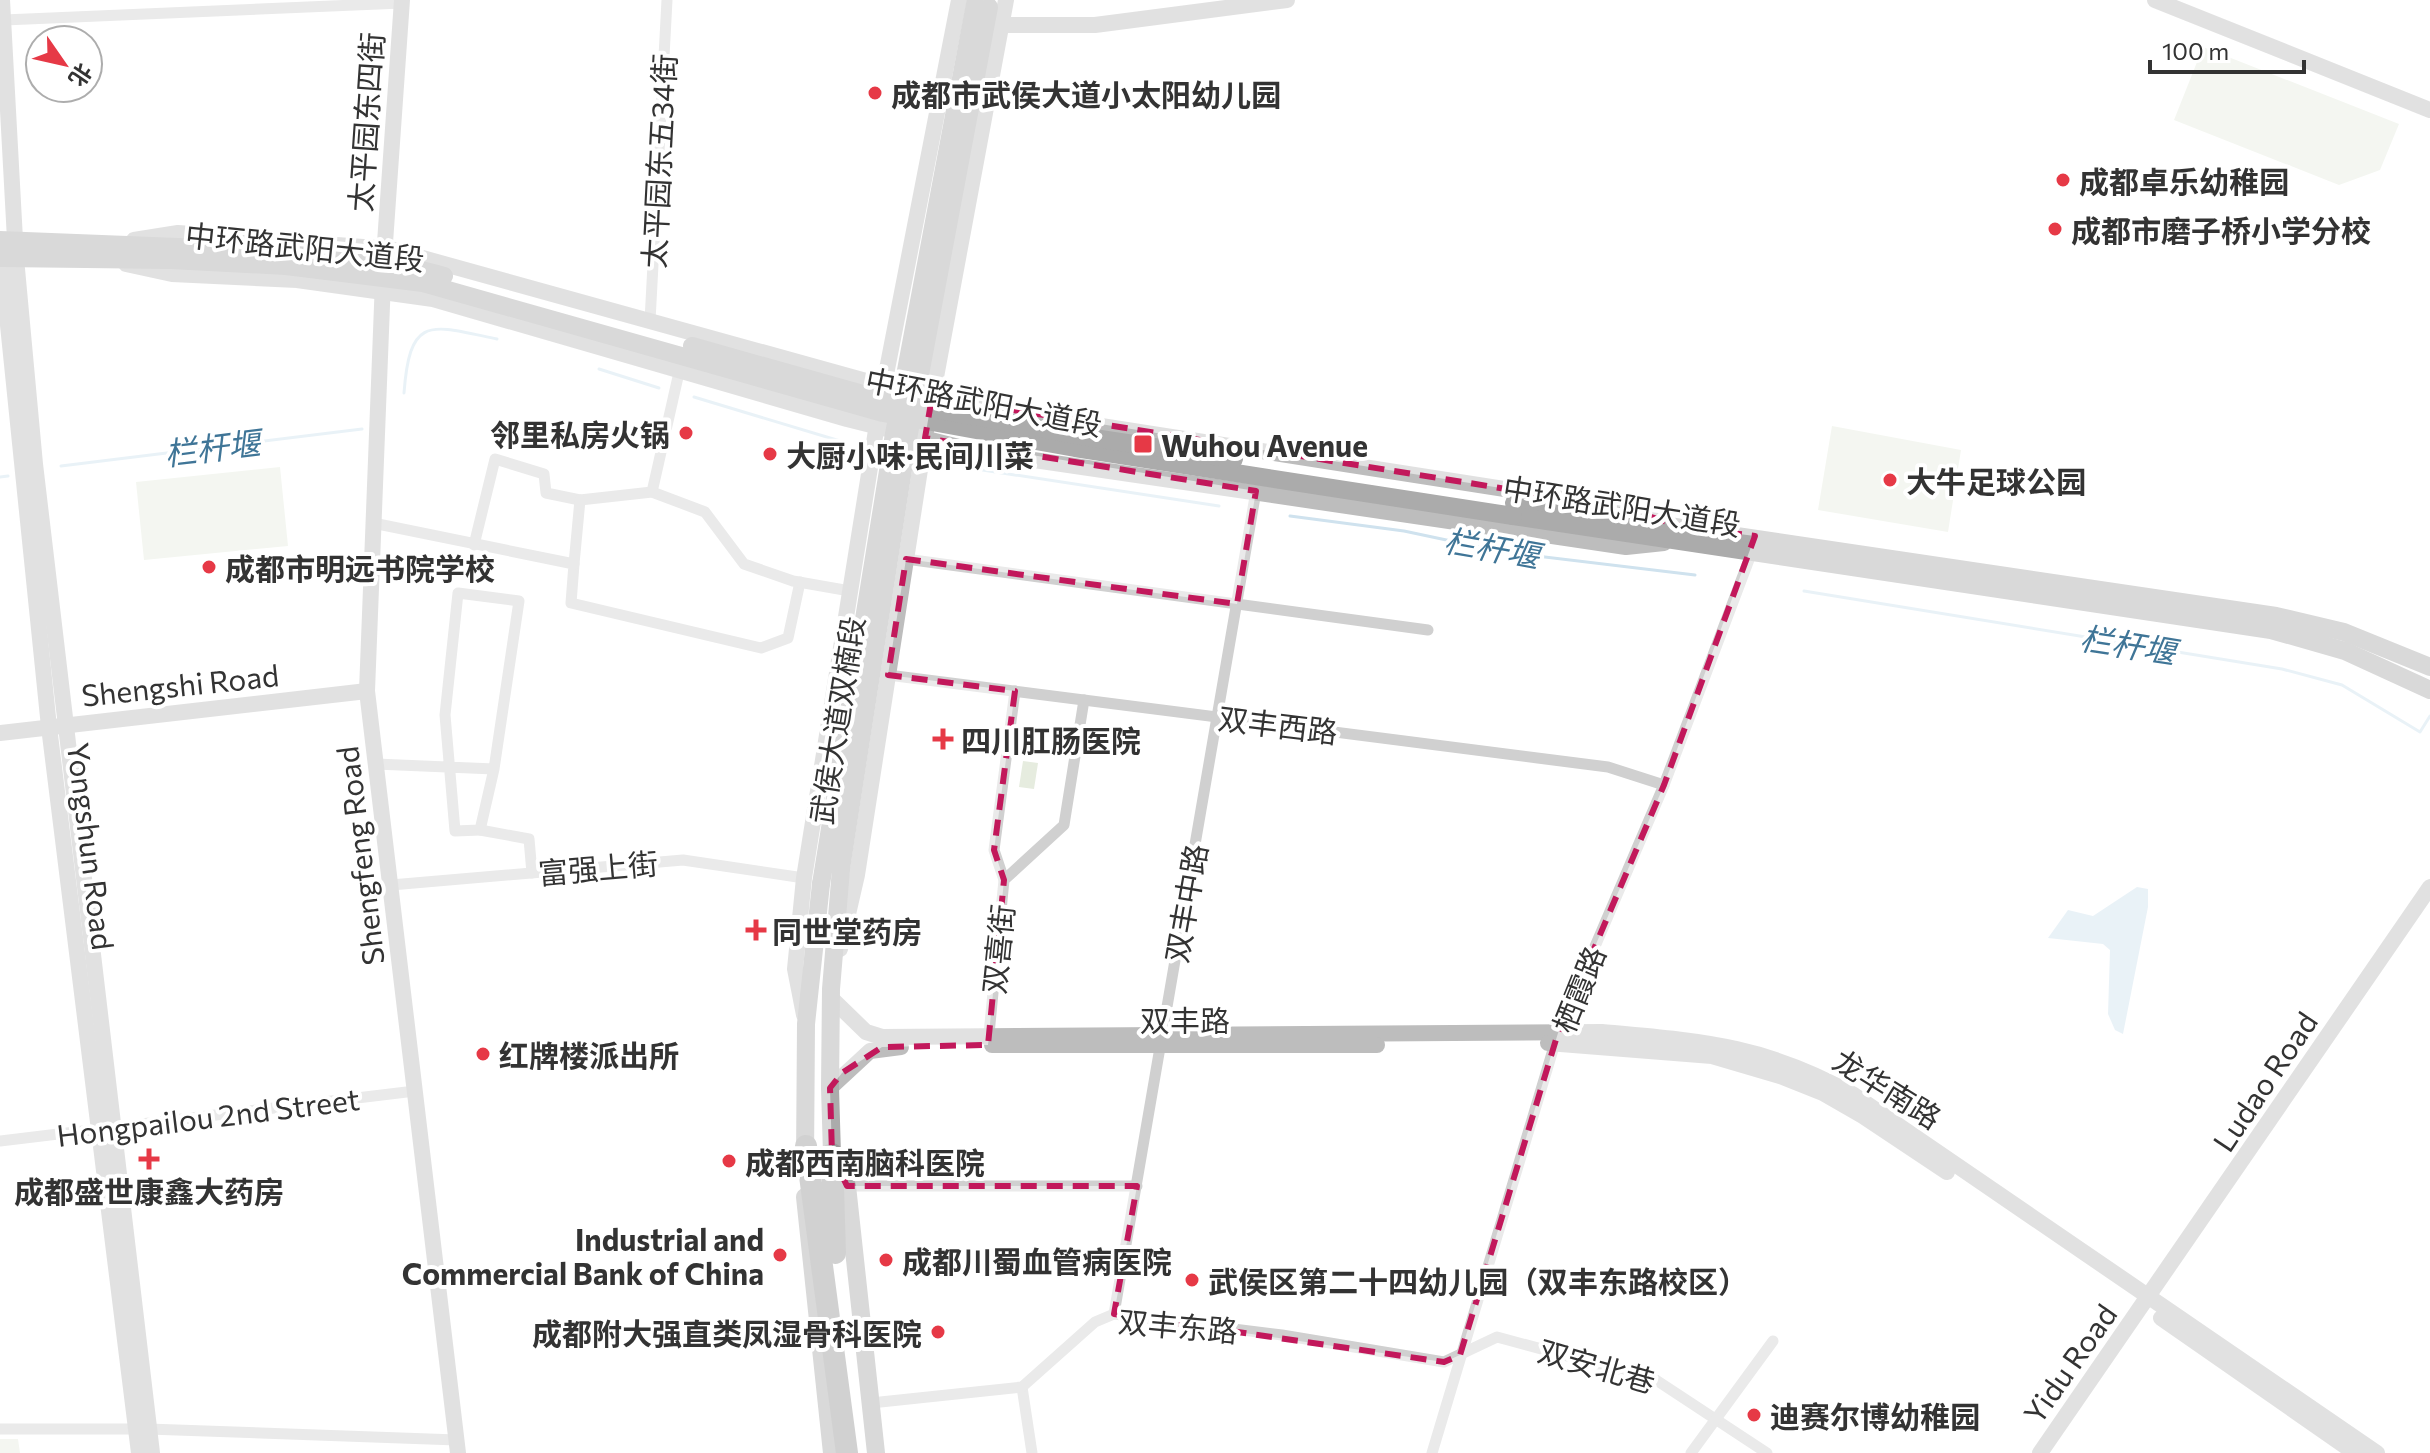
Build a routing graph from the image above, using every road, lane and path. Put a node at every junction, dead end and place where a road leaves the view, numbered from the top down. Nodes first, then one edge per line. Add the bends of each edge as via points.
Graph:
1 (2, 0) edge
2 (667, 0) edge
3 (1287, 0) edge
4 (2155, 0) edge
5 (402, 2) edge
6 (983, 2) edge
7 (302, 4) edge
8 (4, 20) junction
9 (1002, 25) junction
10 (2430, 110) edge
11 (384, 249) junction
12 (5, 250) edge
13 (107, 252) junction
14 (382, 290) junction
15 (650, 321) junction
16 (680, 368) junction
17 (884, 386) junction
18 (932, 397) junction
19 (877, 426) junction
20 (925, 438) junction
21 (1256, 491) junction
22 (652, 492) junction
23 (580, 500) junction
24 (373, 523) junction
25 (1680, 535) junction
26 (474, 545) junction
27 (1754, 545) junction
28 (906, 559) junction
29 (574, 564) junction
30 (800, 582) junction
31 (850, 591) junction
32 (1237, 604) junction
33 (1428, 630) dead end
34 (2430, 667) edge
35 (888, 675) junction
36 (2430, 690) edge
37 (367, 691) junction
38 (1015, 691) junction
39 (1084, 700) junction
40 (1218, 716) junction
41 (56, 726) junction
42 (0, 733) edge
43 (376, 764) junction
44 (452, 767) junction
45 (494, 769) junction
46 (1664, 785) junction
47 (480, 830) junction
48 (532, 873) junction
49 (1004, 880) junction
50 (812, 881) junction
51 (391, 885) junction
52 (2430, 887) edge
53 (832, 994) junction
54 (989, 1034) junction
55 (1557, 1038) junction
56 (1162, 1041) junction
57 (830, 1088) junction
58 (415, 1091) junction
59 (105, 1128) junction
60 (0, 1141) edge
61 (806, 1146) junction
62 (832, 1154) junction
63 (847, 1186) junction
64 (1137, 1186) junction
65 (828, 1249) junction
66 (2147, 1302) junction
67 (1114, 1314) junction
68 (1773, 1341) dead end
69 (1460, 1355) junction
70 (1022, 1387) junction
71 (871, 1403) junction
72 (1717, 1419) junction
73 (0, 1429) edge
74 (142, 1430) junction
75 (458, 1446) edge
76 (139, 1453) edge
77 (152, 1453) edge
78 (832, 1453) edge
79 (847, 1453) edge
80 (860, 1453) edge
81 (876, 1453) edge
82 (1032, 1453) edge
83 (1432, 1453) edge
84 (1691, 1453) edge
85 (1767, 1453) edge
86 (2040, 1453) edge
87 (2355, 1453) edge
88 (2377, 1453) edge

1 - 8 main road, Yongshun Road
2 - 15 street, 太平园东五34街
3 - 9 main road via 1095,25
4 - 10 main road
5 - 7 street
5 - 11 main road, 太平园东四街
6 - 9 main road
6 - 17 main road
6 - 50 main road, 武侯大道双楠段, bridge via 894,434
6 - 53 main road, 武侯大道双楠段, bridge via 841,869
7 - 8 street
8 - 12 main road, Yongshun Road
9 - 18 main road
11 - 13 main road via 178,233
11 - 14 main road, Shengfeng Road
11 - 15 main road
12 - 13 main road, 中环路武阳大道段
12 - 41 main road, Yongshun Road
13 - 14 main road via 172,274
13 - 25 main road, 中环路武阳大道段, bridge via 175,254 423,283 883,413 1075,448
14 - 16 main road via 433,299
14 - 24 main road, Shengfeng Road
15 - 17 main road
16 - 19 main road
16 - 22 street
17 - 18 main road
17 - 19 main road
18 - 20 main road
18 - 25 main road via 1619,507
19 - 20 main road
19 - 31 main road
20 - 21 main road via 979,452
20 - 28 main road
21 - 25 main road via 1626,547
21 - 32 street, 双丰中路
22 - 23 street
22 - 30 street via 705,512 744,564
23 - 26 street via 546,493 544,474 495,459
23 - 29 street
24 - 26 street
24 - 37 main road, Shengfeng Road
25 - 27 main road, 中环路武阳大道段
26 - 29 street
27 - 34 main road, 中环路武阳大道段 via 2276,616 2344,632
27 - 36 main road, 中环路武阳大道段 via 2271,630 2345,651
27 - 46 street, 栖霞路
28 - 32 street
28 - 35 main road
29 - 30 street via 571,603 761,648 788,638
30 - 31 street
31 - 50 main road
32 - 33 street
32 - 40 street, 双丰中路
35 - 38 street, 双丰西路
35 - 53 main road via 857,875
37 - 41 main road, Shengshi Road
37 - 43 main road, Shengfeng Road
38 - 39 street, 双丰西路
38 - 49 street via 994,850
39 - 40 street, 双丰西路
39 - 49 street, 双喜街 via 1064,825
40 - 46 street, 双丰西路 via 1608,767
40 - 56 street, 双丰中路
41 - 42 main road, Shengshi Road
41 - 59 main road, Yongshun Road
43 - 44 street
43 - 51 main road, Shengfeng Road
44 - 45 street
44 - 45 street via 445,715 458,593 519,601
44 - 47 street via 455,831
45 - 47 street
46 - 55 street, 栖霞路
47 - 48 street via 529,839
48 - 50 street, 富强上街 via 683,860
48 - 51 street, 富强上街
49 - 54 street, 双喜街
50 - 61 main road, 武侯大道双楠段
51 - 58 main road, Shengfeng Road
52 - 66 main road, Ludao Road
53 - 54 main road, 双丰路 via 866,1032 882,1037
53 - 57 main road, 武侯大道双楠段
54 - 56 main road, 双丰路
55 - 56 main road, 双丰路
55 - 66 main road, 龙华南路 via 1712,1056 1823,1093
55 - 69 street, 栖霞路
56 - 57 main road, 双丰路 via 882,1047 858,1060
56 - 64 street, 双丰中路
57 - 62 main road, 武侯大道双楠段
58 - 59 street, Hongpailou 2nd Street
58 - 75 main road, Shengfeng Road
59 - 60 street, Hongpailou 2nd Street
59 - 74 main road, Yongshun Road
61 - 65 highway
61 - 78 main road, 武侯大道双楠段 via 805,1221
62 - 63 main road, 武侯大道双楠段
62 - 65 highway
63 - 64 street
63 - 71 main road, 武侯大道双楠段
64 - 67 street, 双丰中路
65 - 79 highway
65 - 80 highway
66 - 86 main road, Yidu Road
66 - 87 main road
66 - 88 main road
67 - 69 street, 双丰东路 via 1444,1362
67 - 70 street, 双丰东路 via 1095,1322
68 - 72 street
69 - 72 street, 双安北巷 via 1497,1337 1656,1380
69 - 83 street, 栖霞路
70 - 71 street
70 - 82 street
71 - 81 main road, 武侯大道双楠段
72 - 84 street
72 - 85 street, 双安北巷
73 - 74 street
74 - 75 street
74 - 76 main road, Yongshun Road
74 - 77 main road

